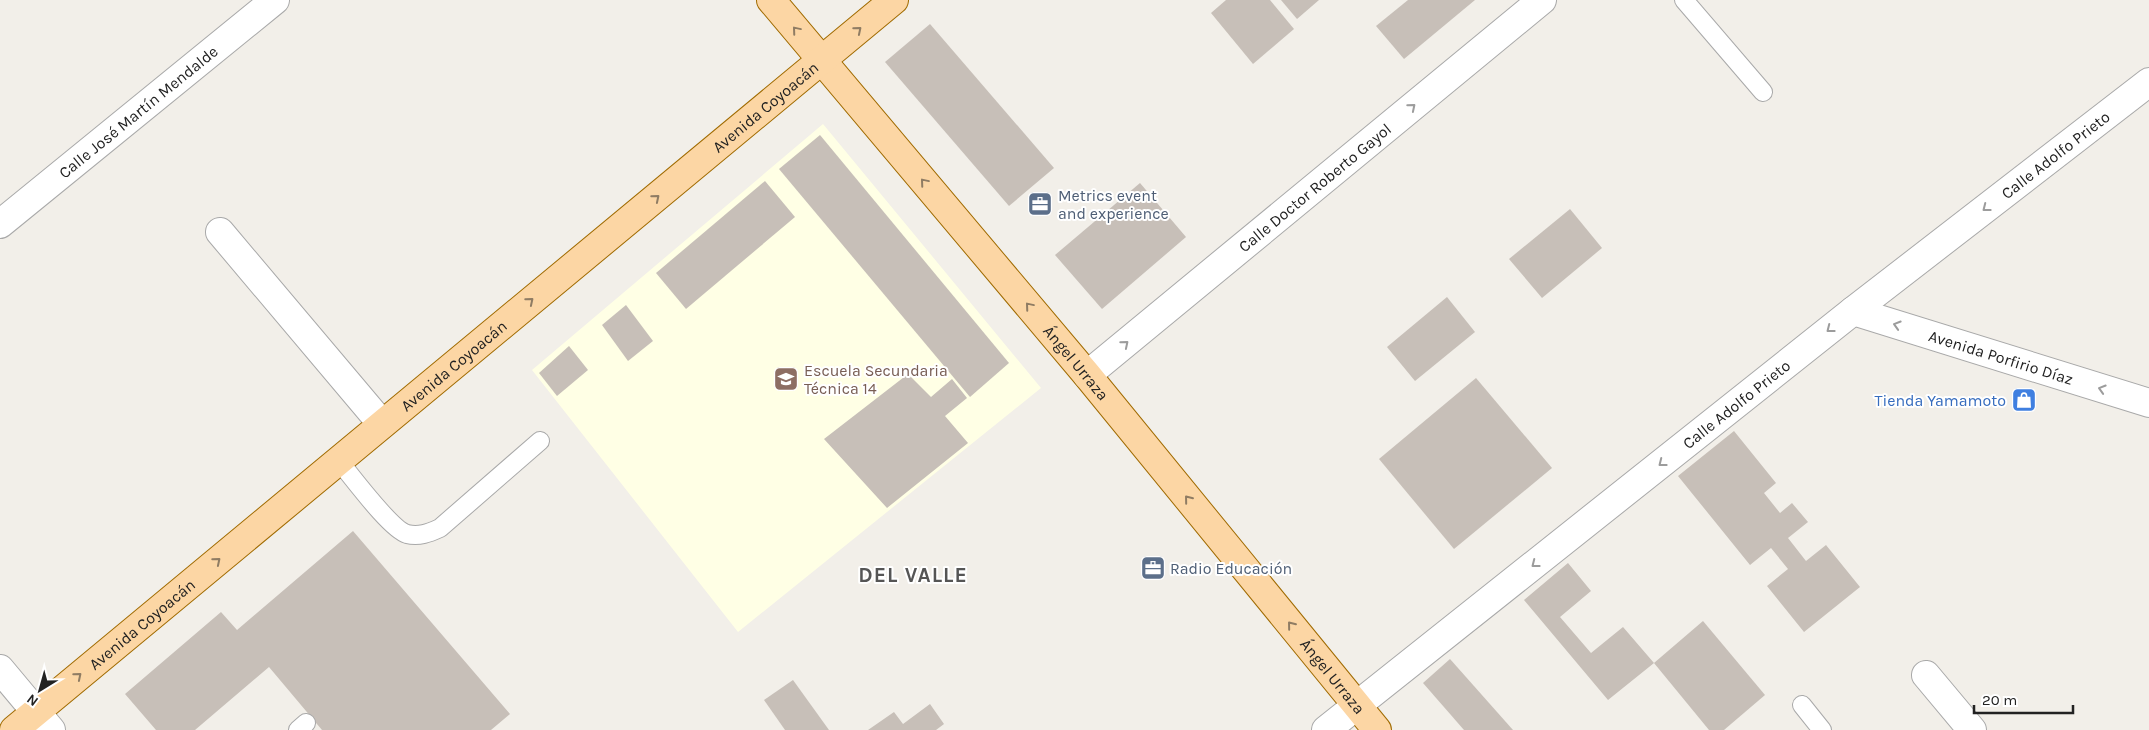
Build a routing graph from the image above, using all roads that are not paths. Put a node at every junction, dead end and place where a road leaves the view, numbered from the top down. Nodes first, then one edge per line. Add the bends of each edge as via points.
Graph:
1 (275, 0) edge
2 (771, 0) edge
3 (894, 0) edge
4 (1542, 0) edge
5 (1684, 0) edge
6 (822, 60) junction
7 (2149, 82) edge
8 (1763, 92) dead end
9 (0, 224) edge
10 (220, 232) dead end
11 (1853, 311) junction
12 (1087, 375) junction
13 (2149, 403) edge
14 (382, 424) junction
15 (540, 441) dead end
16 (338, 460) junction
17 (0, 669) edge
18 (1926, 675) dead end
19 (1802, 704) dead end
20 (1356, 706) junction
21 (44, 721) edge
22 (14, 730) edge
23 (1326, 730) edge
24 (1377, 730) edge
25 (1822, 730) edge
26 (1972, 730) edge

1 - 9 street, Calle José Martín Mendalde
6 -> 2 main road, Ángel Urraza
6 -> 3 main road, Avenida Coyoacán
12 -> 4 street, Calle Doctor Roberto Gayol
5 - 8 lane
12 -> 6 main road, Ángel Urraza
14 -> 6 main road, Avenida Coyoacán
7 -> 11 street, Calle Adolfo Prieto
10 - 14 street
13 -> 11 street, Avenida Porfirio Díaz
11 -> 20 street, Calle Adolfo Prieto
20 -> 12 main road, Ángel Urraza
14 - 16 main road, Avenida Coyoacán
15 - 16 lane via 440,528 424,535 406,534 391,523
21 -> 16 main road, Avenida Coyoacán
17 - 21 street
18 - 26 street
19 - 25 lane
20 - 23 street, Calle Adolfo Prieto
20 - 24 main road, Ángel Urraza
21 - 22 main road, Avenida Coyoacán

